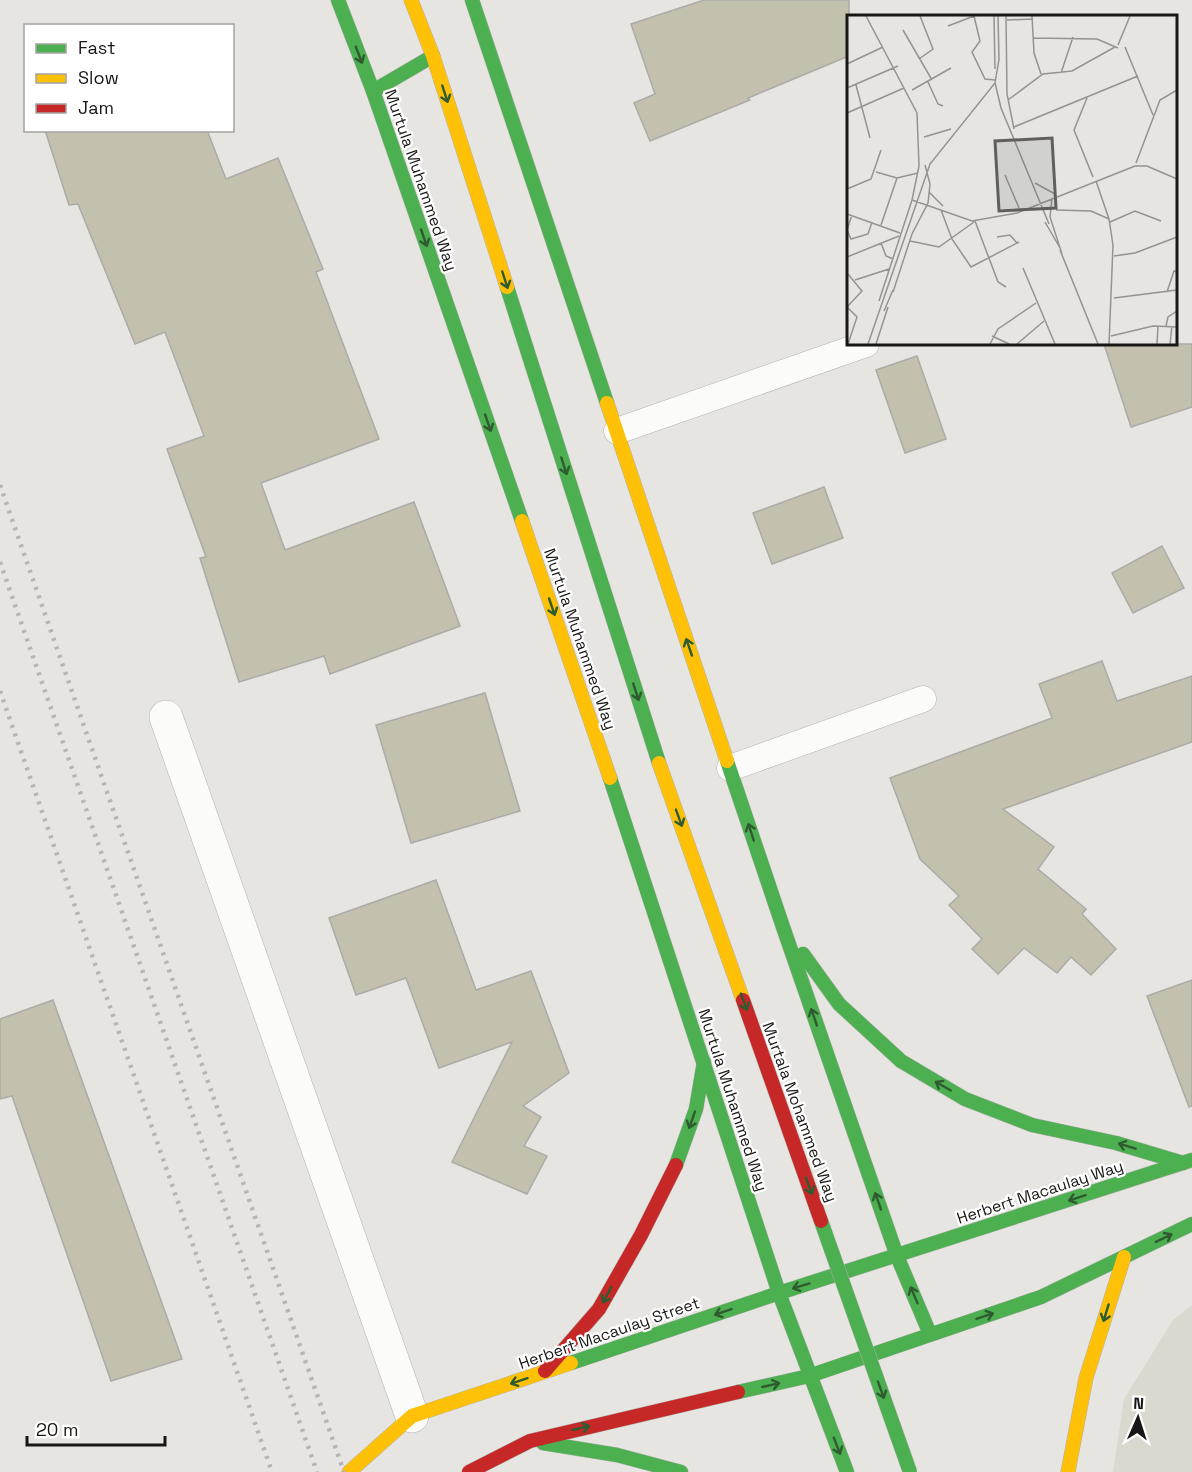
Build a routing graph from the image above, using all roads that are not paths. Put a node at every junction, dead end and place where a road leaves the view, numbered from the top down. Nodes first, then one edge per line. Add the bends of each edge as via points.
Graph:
1 (338, 0) edge
2 (411, 0) edge
3 (472, 0) edge
4 (433, 56) junction
5 (373, 91) junction
6 (863, 345) edge
7 (617, 431) junction
8 (923, 699) dead end
9 (166, 717) dead end
10 (730, 768) junction
11 (783, 927) junction
12 (704, 1062) junction
13 (1187, 1161) edge
14 (1192, 1224) edge
15 (897, 1256) junction
16 (1124, 1257) junction
17 (779, 1293) junction
18 (930, 1334) junction
19 (544, 1373) junction
20 (809, 1376) junction
21 (412, 1416) junction
22 (530, 1441) junction
23 (349, 1472) edge
24 (469, 1472) edge
25 (681, 1472) edge
26 (847, 1472) edge
27 (910, 1472) edge
28 (1068, 1472) edge

1 -> 5 main road, Murtula Muhammed Way
2 - 4 main road
3 - 7 main road
4 - 5 main road
4 -> 27 main road, Murtala Mohammed Way, bridge via 659,763
5 -> 12 main road, Murtula Muhammed Way via 595,732
6 - 7 lane
10 -> 7 main road
8 - 10 lane
9 - 21 street
11 -> 10 main road
13 -> 11 main road via 1032,1125 965,1099 901,1061 839,1004
15 -> 11 main road
12 - 17 main road, Murtula Muhammed Way
12 -> 19 main road via 696,1109 676,1165 641,1234 599,1309
13 -> 15 main road, Herbert Macaulay Way
16 -> 14 main road
15 -> 17 main road, Herbert Macaulay Street
18 -> 15 main road
18 -> 16 main road via 1041,1297
16 -> 28 main road via 1086,1378
17 -> 19 main road, Herbert Macaulay Street
17 - 20 main road, Murtula Muhammed Way
18 - 20 main road
19 -> 21 main road, Herbert Macaulay Street
22 -> 20 main road
20 -> 26 main road, Murtula Muhammed Way
21 - 23 main road, Herbert Macaulay Street
22 - 24 main road
22 - 25 main road via 617,1455

